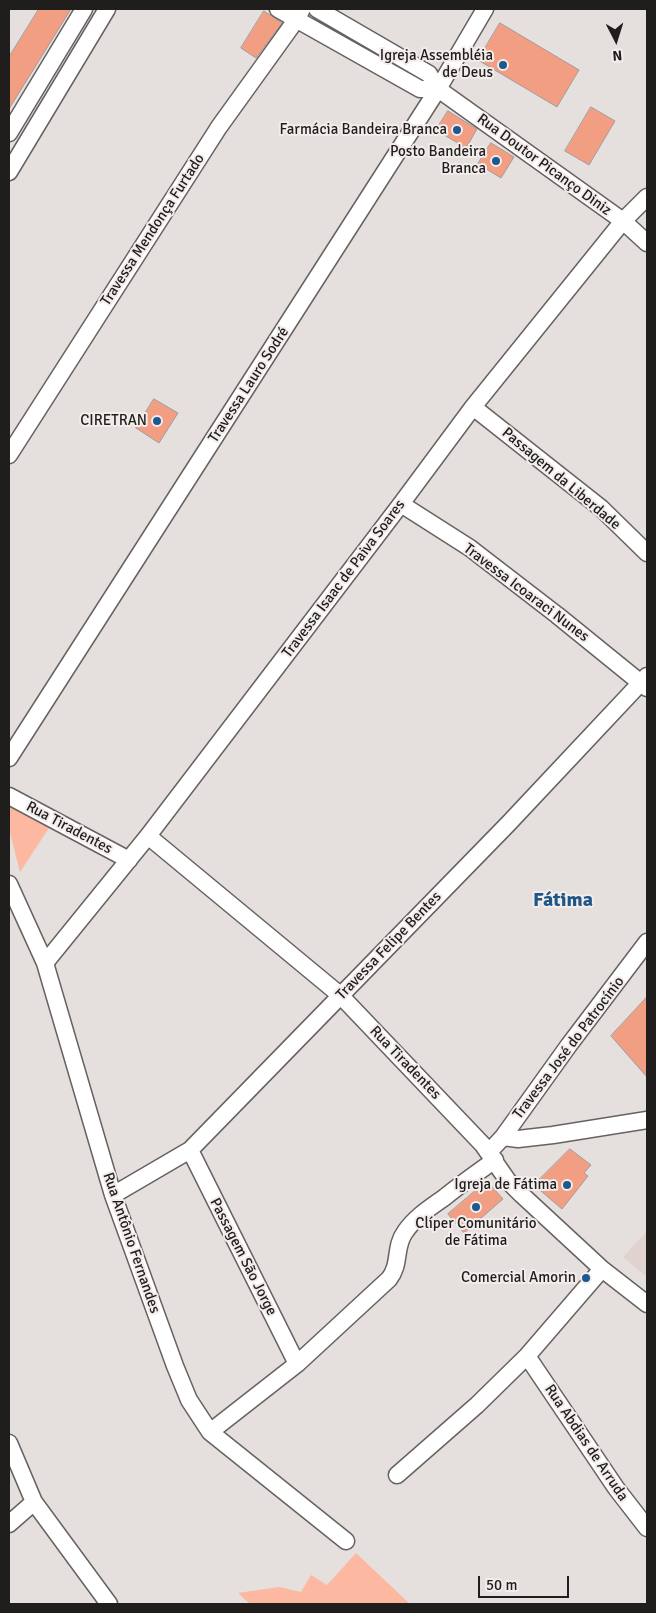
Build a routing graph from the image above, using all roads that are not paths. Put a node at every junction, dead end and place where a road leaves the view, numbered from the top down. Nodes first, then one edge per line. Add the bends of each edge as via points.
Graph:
1 (84, 9) edge
2 (107, 9) edge
3 (278, 9) edge
4 (317, 9) edge
5 (485, 9) edge
6 (299, 14) edge
7 (438, 89) junction
8 (9, 133) edge
9 (9, 172) edge
10 (647, 197) edge
11 (623, 221) junction
12 (647, 243) edge
13 (474, 407) junction
14 (9, 455) edge
15 (401, 504) junction
16 (647, 553) edge
17 (645, 682) edge
18 (9, 758) edge
19 (9, 796) edge
20 (148, 836) junction
21 (129, 860) junction
22 (9, 884) edge
23 (647, 942) edge
24 (45, 963) junction
25 (340, 995) junction
26 (647, 1120) edge
27 (503, 1137) junction
28 (190, 1150) junction
29 (492, 1156) junction
30 (113, 1195) junction
31 (602, 1269) junction
32 (647, 1304) edge
33 (527, 1356) junction
34 (297, 1364) junction
35 (210, 1432) junction
36 (9, 1443) edge
37 (397, 1475) dead end
38 (34, 1502) junction
39 (9, 1524) edge
40 (647, 1528) edge
41 (346, 1541) dead end
42 (109, 1604) edge

1 - 8 street
2 - 9 street
3 - 6 street, Rua Doutor Picanço Diniz
4 - 7 street, Rua Doutor Picanço Diniz via 430,74
5 - 7 street, Travessa Lauro Sodré
6 - 7 street, Rua Doutor Picanço Diniz via 420,89
6 - 14 street, Travessa Mendonça Furtado via 219,127
7 - 11 street, Rua Doutor Picanço Diniz
7 - 18 street, Travessa Lauro Sodré
10 - 11 street, Travessa Isaac de Paiva Soares
11 - 12 street, Rua Doutor Picanço Diniz
11 - 13 street, Travessa Isaac de Paiva Soares
13 - 15 street, Travessa Isaac de Paiva Soares
13 - 16 street, Passagem da Liberdade via 601,508
15 - 17 street, Travessa Icoaraci Nunes via 470,548
15 - 20 street, Travessa Isaac de Paiva Soares
17 - 25 street, Travessa Felipe Bentes
19 - 21 street, Rua Tiradentes
20 - 21 street, Travessa Isaac de Paiva Soares
20 - 25 street, Rua Tiradentes
21 - 24 street, Travessa Isaac de Paiva Soares
22 - 24 street, Rua Antônio Fernandes
23 - 27 street, Travessa José do Patrocínio
24 - 30 street, Rua Antônio Fernandes
25 - 28 street, Travessa Felipe Bentes
25 - 29 street, Rua Tiradentes
26 - 27 street via 553,1135 518,1139
27 - 29 street, Travessa José do Patrocínio
28 - 30 street, Travessa Felipe Bentes
28 - 34 street, Passagem São Jorge
29 - 31 street, Rua Tiradentes via 512,1186
29 - 34 street, Travessa José do Patrocínio via 422,1213 404,1232 394,1272
30 - 35 street, Rua Antônio Fernandes via 178,1375 189,1400
31 - 32 street, Rua Tiradentes
31 - 33 street
33 - 37 street
33 - 40 street, Rua Abdias de Arruda via 616,1488
34 - 35 street, Travessa José do Patrocínio
35 - 41 street, Rua Antônio Fernandes
36 - 38 street
38 - 39 street
38 - 42 street

